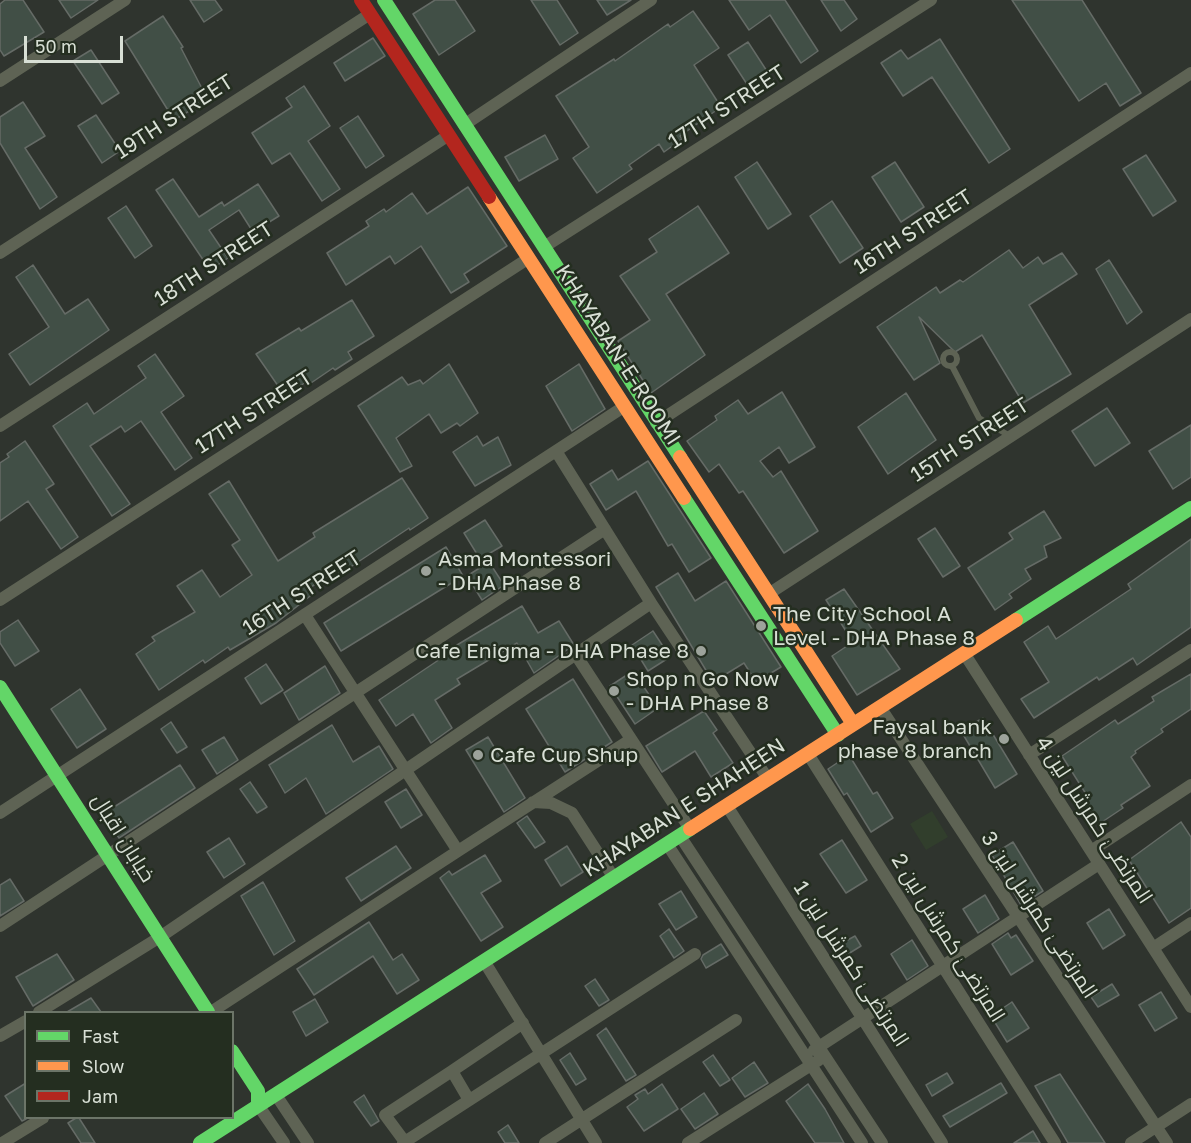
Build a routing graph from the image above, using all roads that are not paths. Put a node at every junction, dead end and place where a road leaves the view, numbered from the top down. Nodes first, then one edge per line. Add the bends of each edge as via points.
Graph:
1 (125, 0) edge
2 (361, 0) edge
3 (651, 0) edge
4 (931, 0) edge
5 (388, 1) edge
6 (370, 14) junction
7 (1191, 74) edge
8 (0, 81) edge
9 (464, 125) junction
10 (449, 135) junction
11 (486, 157) junction
12 (471, 170) junction
13 (508, 188) junction
14 (490, 199) junction
15 (544, 247) junction
16 (0, 253) edge
17 (529, 258) junction
18 (1191, 319) edge
19 (952, 366) dead end
20 (625, 406) junction
21 (656, 423) junction
22 (0, 426) edge
23 (1010, 436) junction
24 (556, 451) junction
25 (1191, 508) edge
26 (605, 529) junction
27 (770, 593) junction
28 (0, 600) edge
29 (651, 603) junction
30 (305, 615) junction
31 (1191, 650) edge
32 (964, 653) junction
33 (576, 655) junction
34 (0, 687) edge
35 (356, 694) junction
36 (880, 707) junction
37 (853, 724) junction
38 (838, 735) junction
39 (630, 740) junction
40 (807, 754) junction
41 (1029, 755) junction
42 (405, 771) junction
43 (58, 776) junction
44 (768, 779) junction
45 (1191, 785) edge
46 (533, 802) junction
47 (727, 806) junction
48 (0, 813) edge
49 (685, 832) junction
50 (667, 844) junction
51 (1091, 851) junction
52 (458, 852) junction
53 (110, 855) junction
54 (1099, 864) junction
55 (614, 878) junction
56 (1017, 917) junction
57 (1191, 923) edge
58 (0, 926) edge
59 (160, 937) junction
60 (1153, 948) junction
61 (695, 954) dead end
62 (484, 962) junction
63 (942, 966) junction
64 (1191, 1007) edge
65 (41, 1011) edge
66 (208, 1011) edge
67 (211, 1011) edge
68 (862, 1017) junction
69 (736, 1020) dead end
70 (24, 1022) edge
71 (523, 1023) junction
72 (0, 1036) edge
73 (822, 1051) junction
74 (541, 1053) junction
75 (234, 1054) edge
76 (809, 1060) junction
77 (452, 1071) junction
78 (258, 1091) junction
79 (276, 1095) junction
80 (469, 1100) junction
81 (1191, 1104) edge
82 (258, 1106) junction
83 (41, 1119) edge
84 (582, 1119) junction
85 (1156, 1127) junction
86 (2, 1143) edge
87 (200, 1143) edge
88 (284, 1143) edge
89 (308, 1143) edge
90 (404, 1143) edge
91 (545, 1143) edge
92 (596, 1143) edge
93 (688, 1143) edge
94 (862, 1143) edge
95 (882, 1143) edge
96 (942, 1143) edge
97 (1055, 1143) edge
98 (1131, 1143) edge
99 (1167, 1143) edge

1 - 8 street
2 - 6 street, KHAYABAN-E-ROOMI
3 - 9 street
4 - 15 street, 17TH STREET
5 - 9 street, KHAYABAN-E-ROOMI
6 - 10 street, KHAYABAN-E-ROOMI
6 - 16 street, 19TH STREET
7 - 21 street, 16TH STREET
9 - 11 street, KHAYABAN-E-ROOMI
10 - 12 street, KHAYABAN-E-ROOMI
10 - 22 street, 18TH STREET
11 - 12 street via 488,166 484,171
11 - 13 street, KHAYABAN-E-ROOMI
12 - 14 street, KHAYABAN-E-ROOMI
13 - 14 street via 496,187
13 - 15 street, KHAYABAN-E-ROOMI
14 - 17 street, KHAYABAN-E-ROOMI
15 - 21 street, KHAYABAN-E-ROOMI
17 - 20 street, KHAYABAN-E-ROOMI
17 - 28 street, 17TH STREET
18 - 23 street, 15TH STREET
19 - 23 lane via 979,418
20 - 24 street, 16TH STREET
20 - 38 street, KHAYABAN-E-ROOMI
21 - 27 street, KHAYABAN-E-ROOMI
23 - 27 street, 15TH STREET
24 - 26 street
24 - 30 street, 16TH STREET
25 - 32 street, KHAYABAN E SHAHEEN
26 - 29 street
26 - 35 street
27 - 37 street, KHAYABAN-E-ROOMI
29 - 33 street
29 - 44 street
30 - 35 street
30 - 43 street, 16TH STREET
31 - 41 street
32 - 36 street, KHAYABAN E SHAHEEN
32 - 41 street, المرتضیٰ کمرشل لین 4
33 - 39 street
33 - 42 street
34 - 43 street, خیابان اقبال
35 - 42 street
35 - 53 street
36 - 37 street, KHAYABAN E SHAHEEN
36 - 56 street, المرتضیٰ کمرشل لین 3
37 - 38 street, KHAYABAN E SHAHEEN
38 - 40 street, KHAYABAN E SHAHEEN
39 - 46 street
39 - 49 street
40 - 44 street, KHAYABAN E SHAHEEN
40 - 63 street, المرتضیٰ کمرشل لین 2
41 - 51 street, المرتضیٰ کمرشل لین 4
42 - 52 street
42 - 59 street
43 - 48 street, 16TH STREET
43 - 53 street, خیابان اقبال
44 - 47 street, KHAYABAN E SHAHEEN
45 - 51 street
46 - 52 street
46 - 55 street via 551,803 572,813
47 - 49 street, KHAYABAN E SHAHEEN
47 - 68 street, المرتضیٰ کمرشل لین 1
49 - 50 street, KHAYABAN E SHAHEEN
49 - 73 street
50 - 55 street, KHAYABAN E SHAHEEN
50 - 76 street
51 - 54 street, المرتضیٰ کمرشل لین 4
52 - 67 street
53 - 58 street
53 - 59 street, خیابان اقبال
54 - 56 street
54 - 60 street, المرتضیٰ کمرشل لین 4
55 - 62 street, KHAYABAN E SHAHEEN
56 - 63 street
56 - 85 street, المرتضیٰ کمرشل لین 3
57 - 60 street
59 - 65 street
59 - 66 street, خیابان اقبال
60 - 64 street, المرتضیٰ کمرشل لین 4
61 - 74 street
62 - 71 street
62 - 79 street, KHAYABAN E SHAHEEN
63 - 68 street
63 - 97 street, المرتضیٰ کمرشل لین 2
68 - 73 street
68 - 96 street, المرتضیٰ کمرشل لین 1
69 - 84 street
70 - 72 street
71 - 74 street
71 - 77 street
73 - 76 street
73 - 95 street
74 - 80 street
74 - 84 street
75 - 78 street
76 - 93 street
76 - 94 street
77 - 80 street
77 - 90 street via 385,1115
78 - 79 street
78 - 82 street
79 - 82 street, KHAYABAN E SHAHEEN
79 - 89 street
80 - 90 street
81 - 85 street
82 - 87 street, KHAYABAN E SHAHEEN
82 - 88 street
83 - 86 street
84 - 91 street
84 - 92 street
85 - 98 street
85 - 99 street, المرتضیٰ کمرشل لین 3

